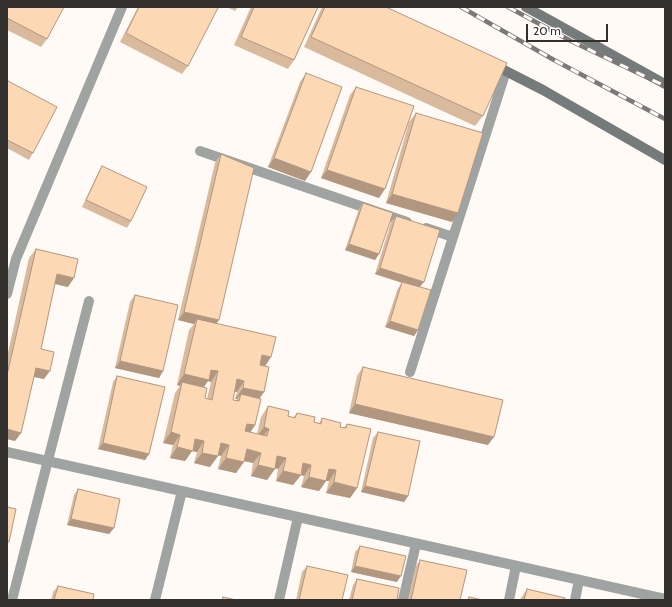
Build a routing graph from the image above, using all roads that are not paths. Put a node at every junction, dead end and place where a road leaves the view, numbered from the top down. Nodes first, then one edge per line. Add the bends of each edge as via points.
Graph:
1 (122, 7) edge
2 (526, 7) edge
3 (485, 61) edge
4 (506, 71) junction
5 (665, 84) edge
6 (200, 151) dead end
7 (665, 160) edge
8 (453, 237) junction
9 (7, 294) edge
10 (89, 301) dead end
11 (410, 372) dead end
12 (7, 452) edge
13 (48, 460) junction
14 (182, 491) junction
15 (298, 518) junction
16 (416, 544) junction
17 (516, 566) junction
18 (579, 580) junction
19 (665, 599) edge
20 (12, 600) edge
21 (155, 600) edge
22 (279, 600) edge
23 (403, 600) edge
24 (509, 600) edge
25 (574, 600) edge

1 - 9 street via 16,260
2 - 5 main road
3 - 4 main road
4 - 7 main road
4 - 8 street
6 - 8 street
8 - 11 street
10 - 13 street
12 - 13 street
13 - 14 street
13 - 20 street
14 - 15 street
14 - 21 street
15 - 16 street
15 - 22 street
16 - 17 street
16 - 23 street
17 - 18 street
17 - 24 street
18 - 19 street
18 - 25 street

